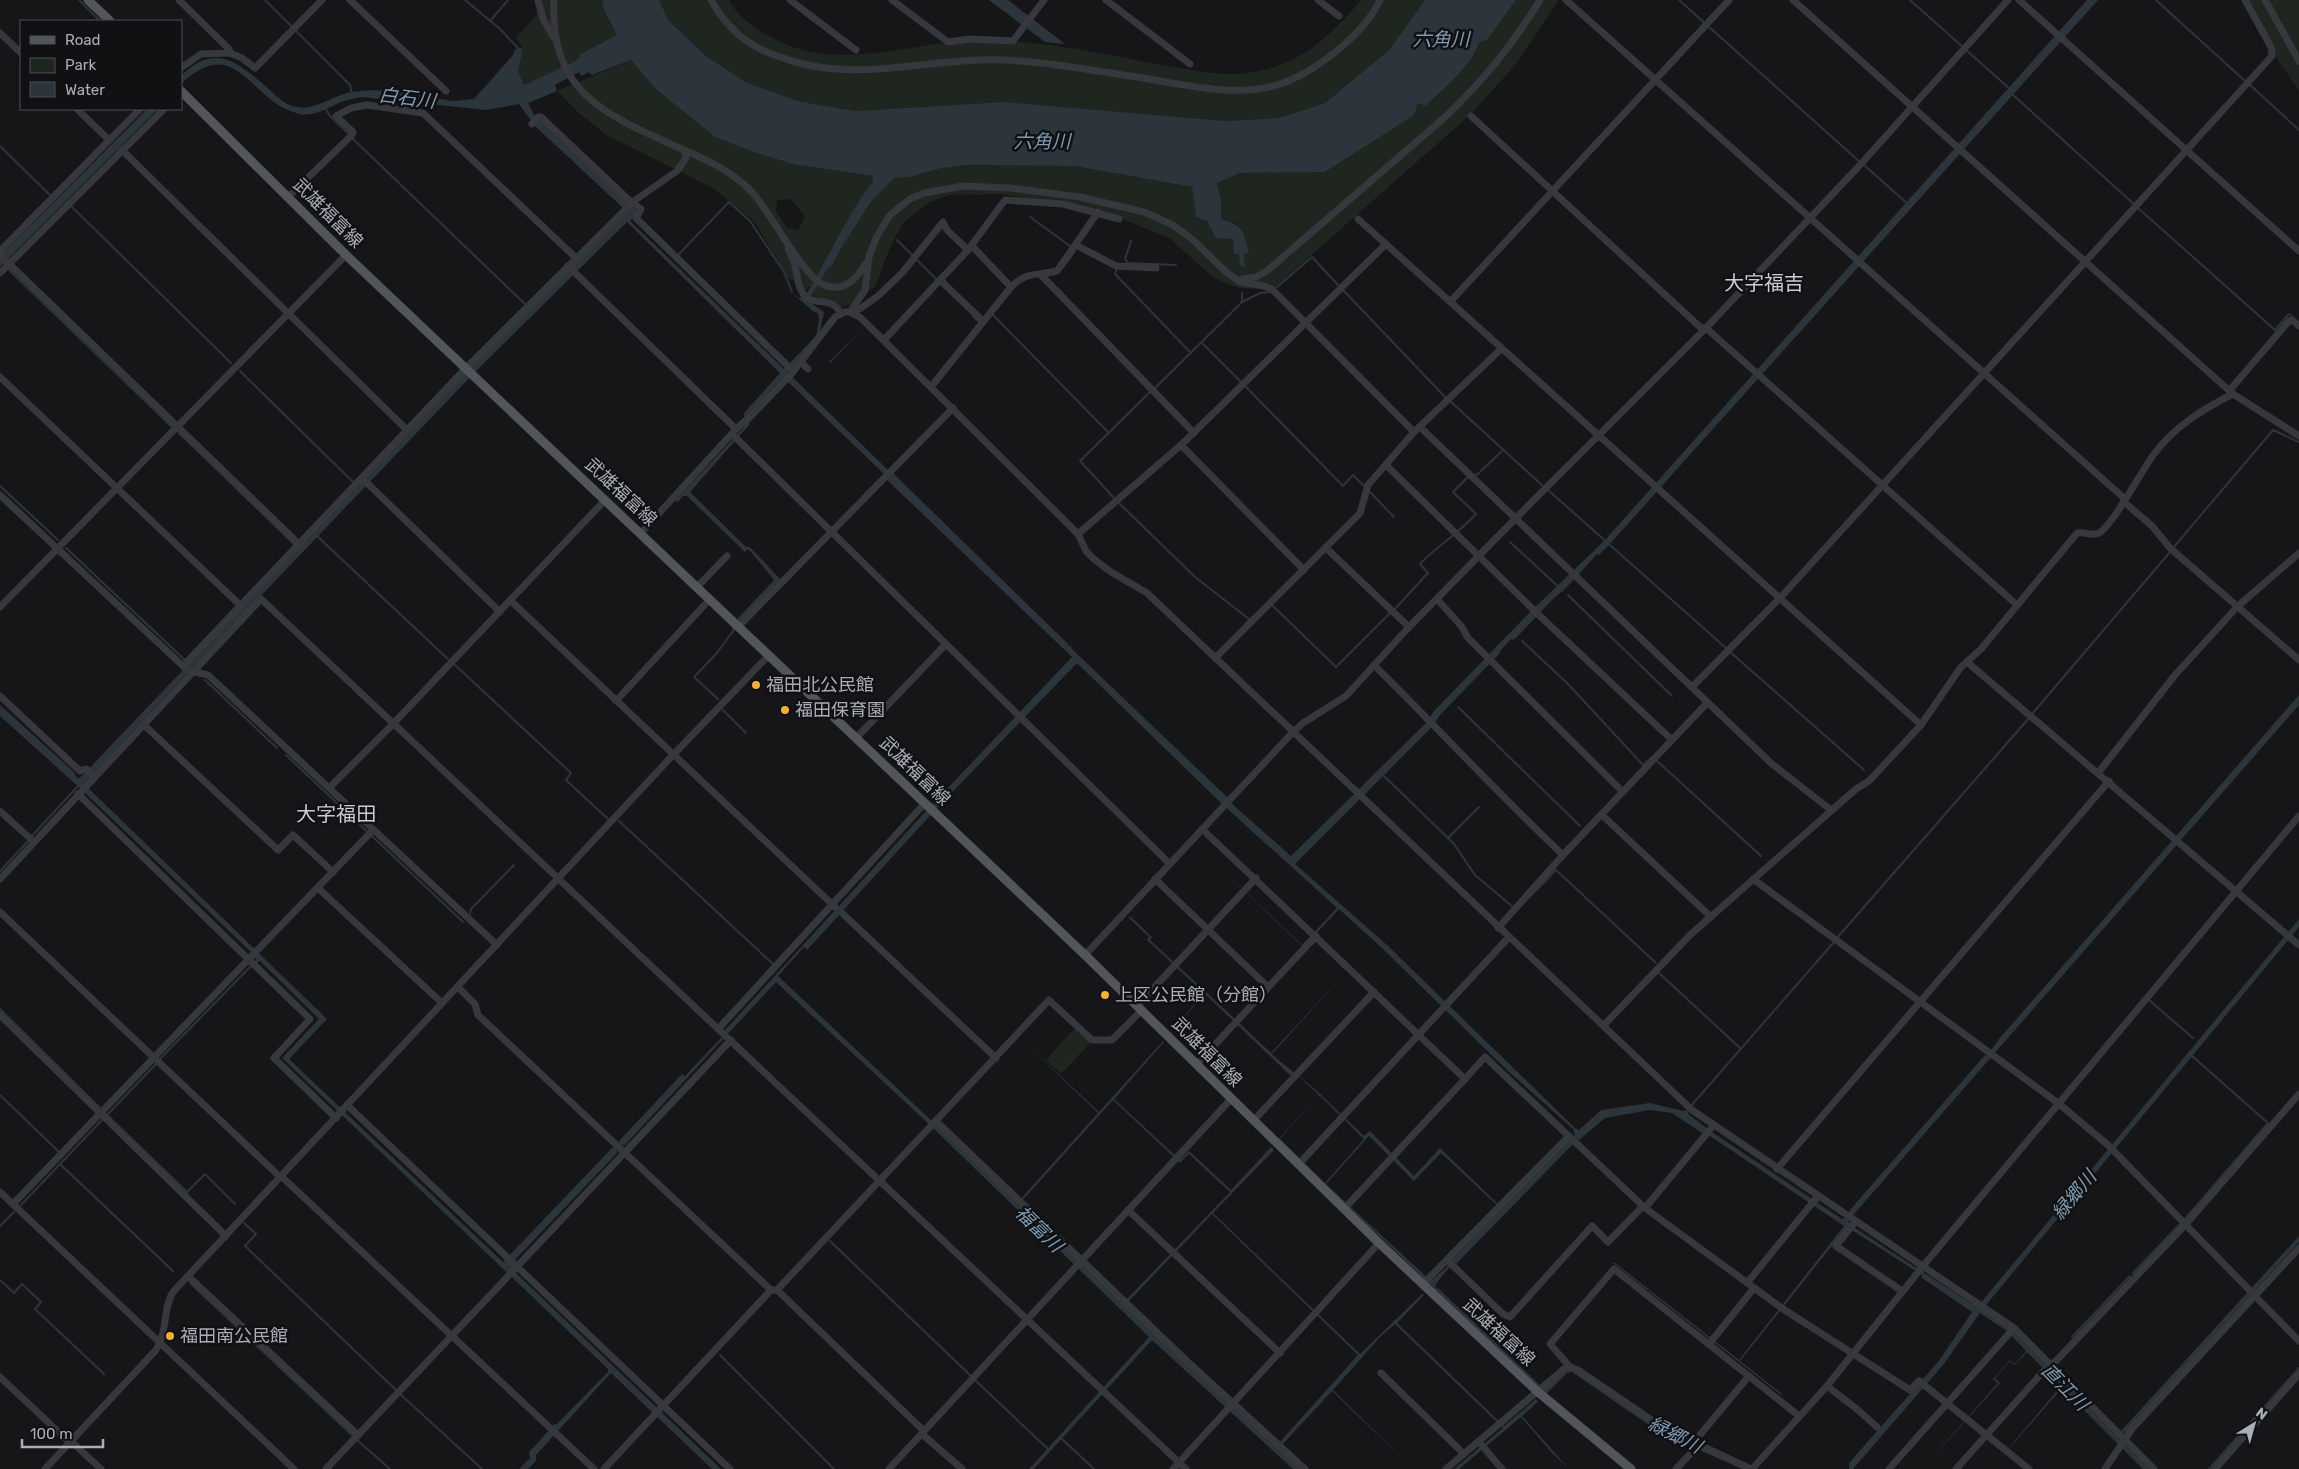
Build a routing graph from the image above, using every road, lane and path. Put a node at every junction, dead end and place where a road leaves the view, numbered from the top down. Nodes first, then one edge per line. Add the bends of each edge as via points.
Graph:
1 (88, 0) edge
2 (178, 0) edge
3 (322, 0) edge
4 (350, 0) edge
5 (538, 0) edge
6 (554, 0) edge
7 (710, 0) edge
8 (790, 0) edge
9 (892, 0) edge
10 (1044, 0) edge
11 (1106, 0) edge
12 (1318, 0) edge
13 (1380, 0) edge
14 (1540, 0) edge
15 (1566, 0) edge
16 (1729, 0) edge
17 (1793, 0) edge
18 (2008, 0) edge
19 (2019, 0) edge
20 (2245, 0) edge
21 (2265, 0) edge
22 (1339, 16) dead end
23 (109, 20) edge
24 (0, 32) edge
25 (554, 38) junction
26 (856, 50) dead end
27 (20, 53) edge
28 (230, 53) junction
29 (2299, 61) edge
30 (1190, 64) dead end
31 (182, 67) edge
32 (1656, 81) junction
33 (446, 91) dead end
34 (182, 92) edge
35 (1912, 107) junction
36 (78, 110) edge
37 (139, 110) edge
38 (163, 110) edge
39 (1472, 116) dead end
40 (532, 124) dead end
41 (109, 140) junction
42 (122, 150) junction
43 (2186, 150) junction
44 (686, 151) junction
45 (1553, 191) junction
46 (289, 196) junction
47 (630, 205) junction
48 (1098, 212) junction
49 (1119, 219) dead end
50 (1358, 219) dead end
51 (1810, 219) junction
52 (783, 236) junction
53 (1386, 244) junction
54 (970, 248) junction
55 (1074, 248) junction
56 (2299, 251) edge
57 (0, 253) edge
58 (346, 255) junction
59 (869, 257) junction
60 (576, 258) junction
61 (2084, 261) junction
62 (569, 266) junction
63 (6, 267) edge
64 (1156, 268) dead end
65 (1042, 276) junction
66 (1237, 279) junction
67 (939, 281) junction
68 (1011, 287) junction
69 (1450, 302) junction
70 (852, 312) junction
71 (289, 314) junction
72 (840, 314) junction
73 (981, 323) junction
74 (1306, 324) junction
75 (2299, 326) edge
76 (1706, 328) junction
77 (884, 340) junction
78 (1501, 348) junction
79 (801, 362) junction
80 (466, 368) junction
81 (808, 369) dead end
82 (793, 372) junction
83 (1983, 373) junction
84 (0, 377) edge
85 (931, 387) junction
86 (2231, 392) junction
87 (953, 408) junction
88 (177, 426) junction
89 (1420, 427) junction
90 (407, 430) junction
91 (1414, 432) junction
92 (1194, 433) junction
93 (735, 435) junction
94 (1598, 435) junction
95 (2299, 436) edge
96 (1182, 445) junction
97 (1386, 465) junction
98 (362, 478) junction
99 (1882, 485) junction
100 (117, 488) junction
101 (0, 495) edge
102 (605, 500) junction
103 (2125, 500) junction
104 (1515, 519) junction
105 (832, 530) junction
106 (641, 533) junction
107 (1078, 534) junction
108 (297, 546) junction
109 (1326, 548) junction
110 (57, 549) junction
111 (2299, 553) edge
112 (728, 556) dead end
113 (1479, 556) junction
114 (1304, 570) junction
115 (697, 587) junction
116 (1780, 598) junction
117 (710, 599) junction
118 (1437, 599) junction
119 (510, 601) junction
120 (240, 605) junction
121 (2017, 605) junction
122 (0, 607) edge
123 (2237, 607) junction
124 (500, 612) junction
125 (739, 626) junction
126 (1409, 627) junction
127 (946, 644) junction
128 (769, 655) junction
129 (1215, 658) junction
130 (2299, 660) edge
131 (1967, 662) junction
132 (1374, 665) junction
133 (188, 667) junction
134 (1692, 687) junction
135 (0, 696) edge
136 (616, 701) junction
137 (1707, 703) junction
138 (393, 724) junction
139 (144, 725) junction
140 (1921, 725) junction
141 (1292, 732) junction
142 (857, 737) junction
143 (1672, 740) junction
144 (673, 755) junction
145 (2098, 773) junction
146 (94, 776) junction
147 (2109, 781) junction
148 (329, 788) junction
149 (1623, 792) junction
150 (79, 793) junction
151 (927, 804) junction
152 (1831, 810) junction
153 (0, 811) edge
154 (1602, 814) junction
155 (2299, 816) edge
156 (1202, 829) junction
157 (371, 833) junction
158 (32, 839) junction
159 (1563, 855) junction
160 (1169, 864) junction
161 (333, 872) junction
162 (0, 878) edge
163 (1256, 878) junction
164 (558, 879) junction
165 (1155, 879) junction
166 (1753, 879) junction
167 (318, 888) junction
168 (2236, 891) junction
169 (834, 906) junction
170 (0, 912) edge
171 (843, 914) dead end
172 (1711, 916) junction
173 (1498, 928) junction
174 (1207, 929) junction
175 (1314, 934) junction
176 (1509, 937) junction
177 (497, 945) junction
178 (2299, 945) edge
179 (1085, 955) junction
180 (252, 960) junction
181 (1267, 985) junction
182 (458, 987) junction
183 (1374, 992) junction
184 (1920, 1002) junction
185 (442, 1003) junction
186 (1139, 1008) junction
187 (0, 1015) edge
188 (1604, 1025) junction
189 (725, 1034) junction
190 (1419, 1035) junction
191 (154, 1058) junction
192 (996, 1058) junction
193 (1196, 1065) junction
194 (1465, 1079) junction
195 (2299, 1094) edge
196 (1231, 1099) junction
197 (2058, 1103) junction
198 (342, 1111) junction
199 (101, 1113) junction
200 (936, 1121) junction
201 (1253, 1121) junction
202 (1712, 1128) junction
203 (1572, 1138) junction
204 (620, 1148) junction
205 (1301, 1163) junction
206 (1777, 1169) junction
207 (281, 1176) junction
208 (880, 1180) junction
209 (0, 1192) edge
210 (1815, 1200) junction
211 (13, 1204) junction
212 (1346, 1206) junction
213 (1644, 1207) junction
214 (1128, 1210) junction
215 (1852, 1220) junction
216 (2186, 1224) junction
217 (226, 1236) junction
218 (1379, 1243) junction
219 (2299, 1248) edge
220 (1450, 1262) junction
221 (1079, 1263) junction
222 (513, 1268) junction
223 (1920, 1269) junction
224 (188, 1276) junction
225 (1426, 1281) junction
226 (1747, 1283) junction
227 (1754, 1288) junction
228 (774, 1290) junction
229 (1902, 1291) junction
230 (2252, 1293) junction
231 (1027, 1320) junction
232 (2012, 1331) junction
233 (451, 1336) junction
234 (1711, 1341) junction
235 (2299, 1341) edge
236 (160, 1344) junction
237 (1280, 1353) junction
238 (1852, 1353) junction
239 (1570, 1367) junction
240 (2047, 1367) junction
241 (1381, 1373) dead end
242 (2299, 1374) edge
243 (1749, 1376) junction
244 (0, 1377) edge
245 (1827, 1386) junction
246 (1541, 1390) junction
247 (1946, 1404) junction
248 (1231, 1406) junction
249 (659, 1410) junction
250 (1799, 1416) junction
251 (1877, 1428) dead end
252 (923, 1433) junction
253 (358, 1435) junction
254 (1986, 1436) junction
255 (2125, 1441) junction
256 (70, 1442) junction
257 (1482, 1445) junction
258 (1697, 1445) junction
259 (1464, 1454) junction
260 (1179, 1462) junction
261 (1751, 1468) edge
262 (2027, 1468) edge
263 (45, 1469) edge
264 (101, 1469) edge
265 (294, 1469) edge
266 (326, 1469) edge
267 (594, 1469) edge
268 (604, 1469) edge
269 (730, 1469) edge
270 (889, 1469) edge
271 (962, 1469) edge
272 (1173, 1469) edge
273 (1186, 1469) edge
274 (1305, 1469) edge
275 (1446, 1469) edge
276 (1502, 1469) edge
277 (1631, 1469) edge
278 (1676, 1469) edge
279 (1889, 1469) edge
280 (1956, 1469) edge
281 (2105, 1469) edge
282 (2154, 1469) edge
283 (2215, 1469) edge

1 - 23 main road
2 - 28 street
3 - 28 street via 255,68
4 - 33 street
5 - 25 street via 542,19
6 - 25 street
7 - 13 street via 728,27 743,39 780,58 806,65 860,69 973,59 1005,60 1195,86 1250,90 1294,79 1324,62 1359,28
8 - 26 street
9 - 10 street via 948,42 970,39 1013,41
11 - 30 street
12 - 22 street
14 - 66 street via 1506,52 1470,94 1444,118 1268,270 1256,278
15 - 32 street
16 - 32 street
17 - 35 street
18 - 35 street
19 - 43 street
20 - 43 street via 2271,47 2272,56
21 - 29 street
24 - 27 street
25 - 44 street via 562,63 573,82 592,101 618,118
28 - 31 street via 201,54
32 - 45 street
32 - 51 street
34 - 46 main road, 武雄福富線
35 - 51 street
35 - 61 street
36 - 41 street
37 - 41 street
38 - 42 street
39 - 45 street
40 - 47 street via 541,117 629,200
41 - 57 street
42 - 63 street
42 - 71 street
43 - 56 street
43 - 61 street
44 - 47 street via 686,158 677,171
44 - 52 street via 727,172 750,190
45 - 69 street
45 - 76 street via 1700,327
46 - 58 main road, 武雄福富線
46 - 60 street via 351,136 353,132 336,116 351,108 367,106 423,113
47 - 60 street
47 - 82 street via 641,209 636,218
48 - 49 street
48 - 54 street via 1063,204 1005,200
48 - 55 street
50 - 53 street
51 - 76 street
51 - 83 street
52 - 59 street via 810,275 831,288 846,286
52 - 72 street via 796,266 799,287 807,298 830,303 838,308
53 - 69 street
53 - 74 street
54 - 67 street
54 - 68 street
54 - 70 street via 943,222 878,296
55 - 64 street via 1116,266
55 - 65 street via 1057,271
57 - 63 street
58 - 71 street
58 - 80 main road, 武雄福富線
59 - 66 street via 883,226 910,198 940,188 986,186 1080,197 1158,217 1193,240
59 - 70 street via 864,290
60 - 62 street
61 - 83 street
61 - 86 street
62 - 80 street
62 - 93 street
63 - 88 street
65 - 68 street via 1027,275
65 - 92 street
66 - 74 street via 1272,290
67 - 73 street
67 - 77 street
68 - 73 street
69 - 78 street
70 - 72 street
70 - 77 street
71 - 88 street
71 - 90 street
72 - 79 street
73 - 85 street
74 - 91 street
74 - 92 street
75 - 86 street via 2289,321
76 - 94 street
76 - 99 street
77 - 85 street
78 - 89 street
78 - 94 street
79 - 81 street
79 - 82 street
80 - 90 street
80 - 102 main road, 武雄福富線
82 - 93 street
83 - 99 street
83 - 103 street
84 - 100 street
85 - 87 street
86 - 95 street
86 - 103 street via 2184,423 2155,453
87 - 105 street
87 - 107 street
88 - 100 street
88 - 108 street
89 - 91 street
89 - 104 street
90 - 98 street
91 - 97 street
92 - 96 street
93 - 105 street
93 - 106 street
94 - 104 street
94 - 116 street
96 - 107 street
96 - 114 street
97 - 109 street via 1368,485 1360,513
97 - 113 street
98 - 108 street
98 - 124 street
99 - 116 street
99 - 121 street
100 - 110 street
100 - 120 street
101 - 110 street
102 - 106 main road, 武雄福富線
102 - 119 street
103 - 121 street via 2099,534 2077,533
103 - 123 street via 2172,550
104 - 113 street
104 - 134 street
105 - 125 street
105 - 127 street
106 - 115 main road, 武雄福富線
107 - 129 street via 1086,551 1095,560 1147,593
108 - 120 street
109 - 114 street
109 - 126 street
110 - 122 street
110 - 133 street
111 - 123 street
112 - 115 street
113 - 118 street
113 - 143 street
114 - 129 street
115 - 117 main road, 武雄福富線
116 - 134 street
116 - 140 street
117 - 125 main road, 武雄福富線
117 - 136 street
118 - 126 street
118 - 149 street via 1468,638
119 - 124 street
119 - 136 street
120 - 133 street
121 - 131 street
123 - 130 street
123 - 145 street via 2175,675
124 - 138 street
125 - 128 main road, 武雄福富線
126 - 132 street
127 - 142 street
127 - 160 street
128 - 142 main road, 武雄福富線
128 - 144 street
129 - 141 street
131 - 140 street
131 - 145 street
132 - 141 street via 1346,696
132 - 159 street
133 - 138 street via 261,600
133 - 139 street
133 - 148 street via 208,675
134 - 137 street
135 - 146 street via 80,771 86,769
136 - 144 street
137 - 143 street
137 - 152 street via 1772,764
138 - 148 street
138 - 164 street
139 - 146 street
139 - 161 street via 278,850 293,835
140 - 152 street via 1868,782
141 - 156 street
141 - 173 street
142 - 151 main road, 武雄福富線
143 - 149 street
144 - 164 street
144 - 169 street
145 - 147 street
146 - 150 street
147 - 168 street
147 - 184 street
148 - 157 street
149 - 154 street
150 - 158 street
150 - 180 street
151 - 169 street
151 - 179 main road, 武雄福富線
152 - 166 street
153 - 158 street
154 - 159 street
154 - 172 street
155 - 168 street
156 - 160 street
156 - 163 street
157 - 161 street
157 - 177 street
158 - 162 street
159 - 173 street
160 - 165 street
161 - 167 street
163 - 174 street
163 - 175 street
164 - 177 street
164 - 189 street
165 - 174 street
165 - 179 street
166 - 172 street
166 - 184 street
167 - 180 street
167 - 185 street
168 - 178 street
168 - 197 street
169 - 189 street
170 - 191 street
171 - 192 street
172 - 188 street
173 - 176 street
174 - 181 street
174 - 186 street
175 - 181 street
175 - 183 street
176 - 188 street
176 - 190 street
177 - 182 street
179 - 186 main road, 武雄福富線
180 - 191 street
180 - 198 street via 310,1019 274,1058
181 - 193 street
182 - 185 street
182 - 204 street via 475,1004 478,1015
183 - 190 street
183 - 201 street
184 - 197 street
184 - 206 street
185 - 198 street
186 - 192 street via 1112,1040 1092,1040 1049,1000
186 - 193 main road, 武雄福富線
187 - 199 street
188 - 202 street
189 - 204 street
189 - 208 street
190 - 194 street
190 - 205 street
191 - 199 street
191 - 207 street
192 - 200 street
193 - 196 main road, 武雄福富線
194 - 203 street via 1485,1057
194 - 212 street
195 - 216 street
196 - 201 main road, 武雄福富線
196 - 214 street
197 - 216 street via 2116,1152
197 - 223 street
198 - 207 street
198 - 222 street via 506,1256
199 - 211 street
199 - 217 street
200 - 208 street
200 - 221 street
201 - 205 main road, 武雄福富線
202 - 206 street
202 - 213 street
203 - 213 street
203 - 220 street
204 - 222 street
204 - 228 street
205 - 212 main road, 武雄福富線
206 - 210 street
207 - 217 street
207 - 233 street
208 - 228 street
208 - 231 street
209 - 211 street
210 - 215 street
210 - 226 street
211 - 236 street
212 - 218 main road, 武雄福富線
213 - 220 street via 1608,1242 1592,1226 1510,1317 1503,1314
213 - 226 street
214 - 221 street
214 - 237 street
215 - 223 street
215 - 229 street via 1848,1232 1836,1246
216 - 230 street
216 - 240 street
217 - 224 street
218 - 225 main road, 武雄福富線
218 - 237 street
219 - 230 street
220 - 225 street
221 - 231 street
221 - 248 street via 1125,1302
222 - 233 street
222 - 249 street
223 - 229 street
223 - 232 street via 1987,1308
224 - 236 street via 170,1298
224 - 253 street
225 - 246 main road, 武雄福富線
226 - 227 street
227 - 234 street
227 - 238 street
228 - 249 street
228 - 252 street
229 - 238 street
230 - 235 street
230 - 255 street via 2132,1429
231 - 252 street
231 - 260 street
232 - 240 street
232 - 247 street
233 - 253 street
233 - 267 street
234 - 239 street via 1614,1269 1550,1344
234 - 243 street
236 - 256 street
236 - 265 street
237 - 248 street
238 - 245 street
238 - 247 street via 1910,1390 1919,1381
239 - 246 street
239 - 258 street via 1663,1428
240 - 254 street
240 - 255 street
241 - 259 street
242 - 283 street
243 - 250 street
243 - 258 street
244 - 256 street
245 - 250 street
245 - 251 street
246 - 257 street
246 - 277 main road, 武雄福富線
247 - 254 street
247 - 279 street
248 - 260 street
248 - 274 street
249 - 268 street
249 - 269 street
250 - 261 street
252 - 270 street
252 - 271 street
253 - 266 street
254 - 262 street
254 - 280 street
255 - 281 street
255 - 282 street
256 - 263 street
256 - 264 street
257 - 259 street
257 - 276 street
258 - 261 street
258 - 278 street
259 - 275 street
260 - 272 street
260 - 273 street

